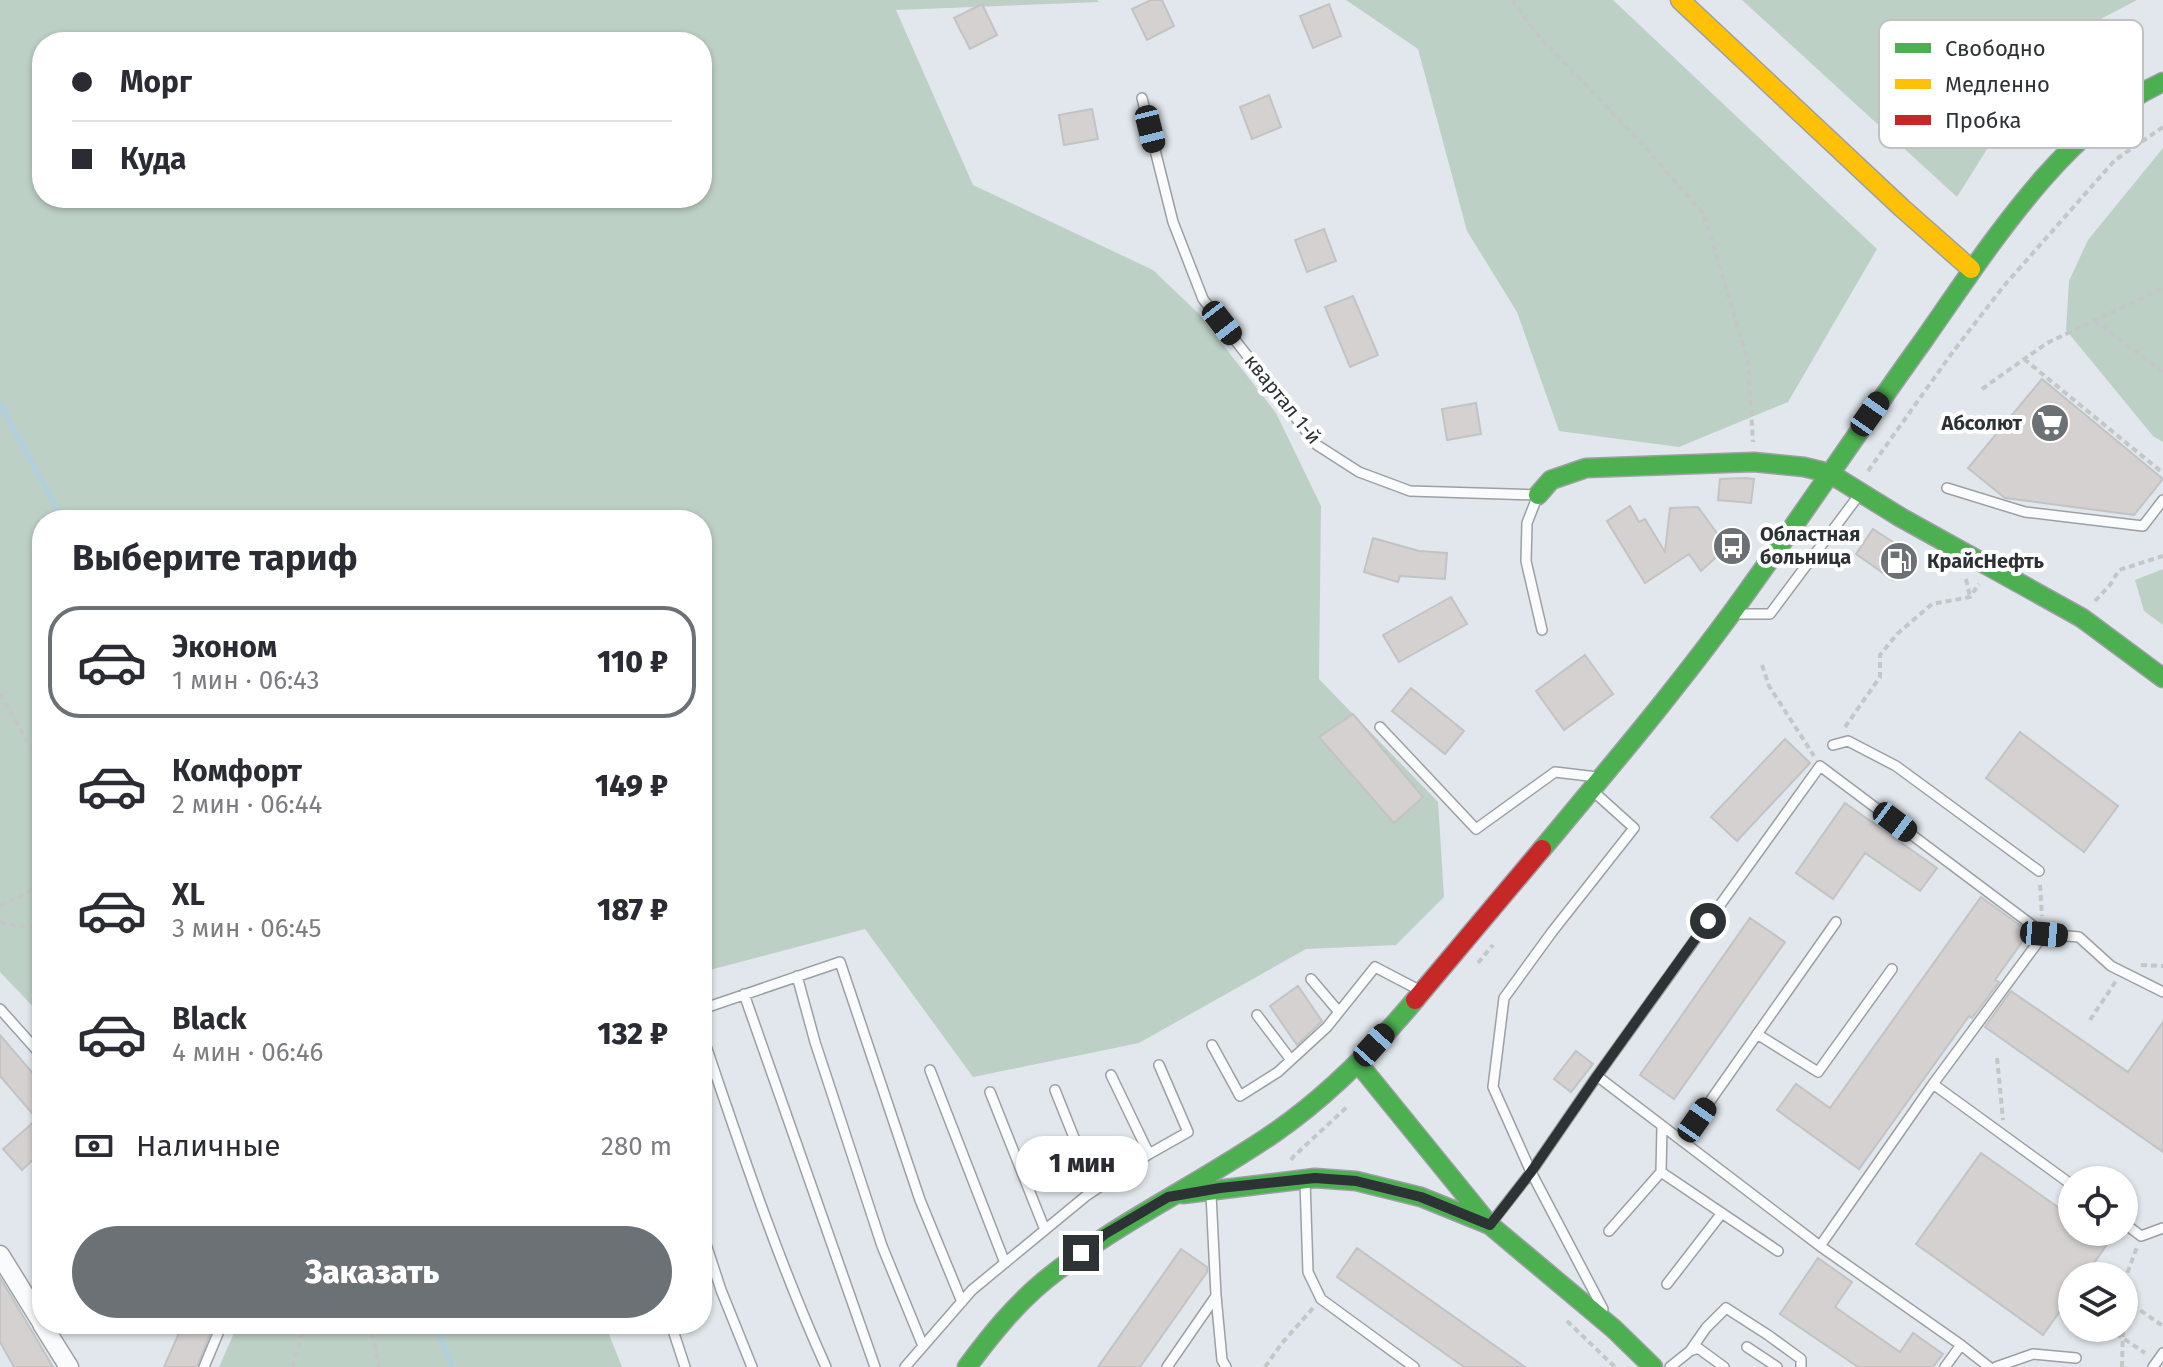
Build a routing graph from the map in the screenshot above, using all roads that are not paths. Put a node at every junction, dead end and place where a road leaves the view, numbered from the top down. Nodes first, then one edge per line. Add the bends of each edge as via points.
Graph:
1 (1680, 0) edge
2 (2163, 82) edge
3 (2143, 92) edge
4 (1142, 98) dead end
5 (2072, 148) edge
6 (1971, 269) junction
7 (1829, 473) junction
8 (1862, 486) junction
9 (1947, 488) dead end
10 (1538, 495) junction
11 (2163, 500) edge
12 (1731, 614) junction
13 (1542, 630) dead end
14 (2163, 678) edge
15 (1380, 727) dead end
16 (1833, 745) road end
17 (1596, 784) junction
18 (2039, 871) road end
19 (1836, 922) dead end
20 (2044, 934) junction
21 (1892, 969) dead end
22 (797, 976) junction
23 (1311, 979) dead end
24 (1422, 992) junction
25 (2163, 992) edge
26 (744, 994) junction
27 (712, 1005) edge
28 (0, 1009) edge
29 (1339, 1012) junction
30 (1257, 1015) dead end
31 (1757, 1034) junction
32 (32, 1045) edge
33 (1212, 1045) dead end
34 (1291, 1060) junction
35 (712, 1063) edge
36 (1358, 1063) junction
37 (1159, 1065) dead end
38 (930, 1070) dead end
39 (1111, 1075) dead end
40 (1597, 1076) junction
41 (1933, 1084) junction
42 (1055, 1090) dead end
43 (990, 1092) dead end
44 (1662, 1126) junction
45 (1682, 1141) junction
46 (1149, 1154) junction
47 (1531, 1172) junction
48 (1661, 1172) junction
49 (2058, 1175) edge
50 (1305, 1179) junction
51 (1095, 1190) junction
52 (1211, 1190) junction
53 (1168, 1197) junction
54 (1722, 1213) junction
55 (1490, 1225) junction
56 (2163, 1228) edge
57 (1045, 1230) junction
58 (1609, 1231) dead end
59 (2138, 1234) edge
60 (1820, 1246) junction
61 (1778, 1251) dead end
62 (0, 1255) edge
63 (712, 1263) edge
64 (1005, 1263) junction
65 (1667, 1284) dead end
66 (1216, 1296) junction
67 (962, 1302) junction
68 (32, 1308) edge
69 (1614, 1329) junction
70 (48, 1334) edge
71 (218, 1334) edge
72 (674, 1334) edge
73 (1961, 1345) junction
74 (923, 1346) junction
75 (1747, 1347) dead end
76 (1690, 1351) junction
77 (2076, 1358) dead end
78 (1683, 1363) edge
79 (69, 1367) edge
80 (204, 1367) edge
81 (685, 1367) edge
82 (752, 1367) edge
83 (826, 1367) edge
84 (875, 1367) edge
85 (905, 1367) edge
86 (967, 1367) edge
87 (1167, 1367) edge
88 (1226, 1367) edge
89 (1414, 1367) edge
90 (1653, 1367) edge
91 (1670, 1367) edge
92 (1724, 1367) edge
93 (1777, 1367) edge
94 (1801, 1367) edge
95 (1945, 1367) edge
96 (1989, 1367) edge
97 (1996, 1367) edge

1 - 6 street
2 - 3 street
4 - 10 lane, квартал 1-й via 1173,222 1203,299 1317,445 1359,472 1410,491
5 - 6 street
6 - 7 street
7 - 8 street
7 - 10 street via 1754,462 1586,468 1551,480
7 - 12 street
8 - 12 lane via 1770,614
8 - 14 street via 1900,517 2082,618
9 - 11 lane via 2025,512 2143,526
10 - 13 lane via 1527,523 1526,561
12 - 17 street
15 - 17 lane via 1476,829 1555,772
16 - 18 lane via 1848,741 1896,766
17 - 24 street
17 - 47 lane via 1634,828 1504,998 1493,1087
19 - 31 lane
20 - 25 lane via 2079,937 2111,966
20 - 40 lane via 1820,766
20 - 41 lane
21 - 31 lane via 1818,1072
22 - 26 lane
22 - 67 lane via 840,962 920,1200
22 - 74 lane via 877,1232
23 - 29 lane
24 - 29 lane via 1375,967
24 - 36 street
26 - 27 lane
26 - 84 lane
28 - 32 lane
29 - 34 lane
30 - 34 lane
31 - 45 lane
33 - 34 lane via 1240,1096
35 - 83 lane via 762,1209
36 - 53 street via 1278,1130
36 - 55 street
37 - 46 lane via 1188,1132
38 - 64 lane
39 - 46 lane
40 - 44 lane
40 - 47 lane
41 - 49 lane
41 - 60 lane
42 - 51 lane
43 - 57 lane
44 - 45 lane
44 - 48 lane
45 - 60 lane
46 - 51 lane
47 - 55 lane
47 - 69 lane
48 - 54 lane
48 - 58 lane
50 - 52 street
50 - 55 street via 1356,1181 1435,1202
50 - 89 lane via 1308,1272 1314,1288 1321,1299
51 - 57 lane
52 - 53 street
52 - 66 lane
53 - 86 street via 1056,1271 1012,1310
54 - 61 lane
54 - 65 lane
55 - 69 street
56 - 59 lane
57 - 64 lane
60 - 73 lane
62 - 68 street
63 - 82 lane
64 - 67 lane
66 - 87 lane
66 - 88 lane
67 - 74 lane
69 - 90 street
70 - 79 street
71 - 80 lane
72 - 81 lane
73 - 95 lane
73 - 96 lane
74 - 85 lane
75 - 93 lane
76 - 78 lane
76 - 92 lane via 1698,1348
76 - 94 lane via 1726,1308 1801,1359
77 - 97 lane via 2033,1354
78 - 91 lane

